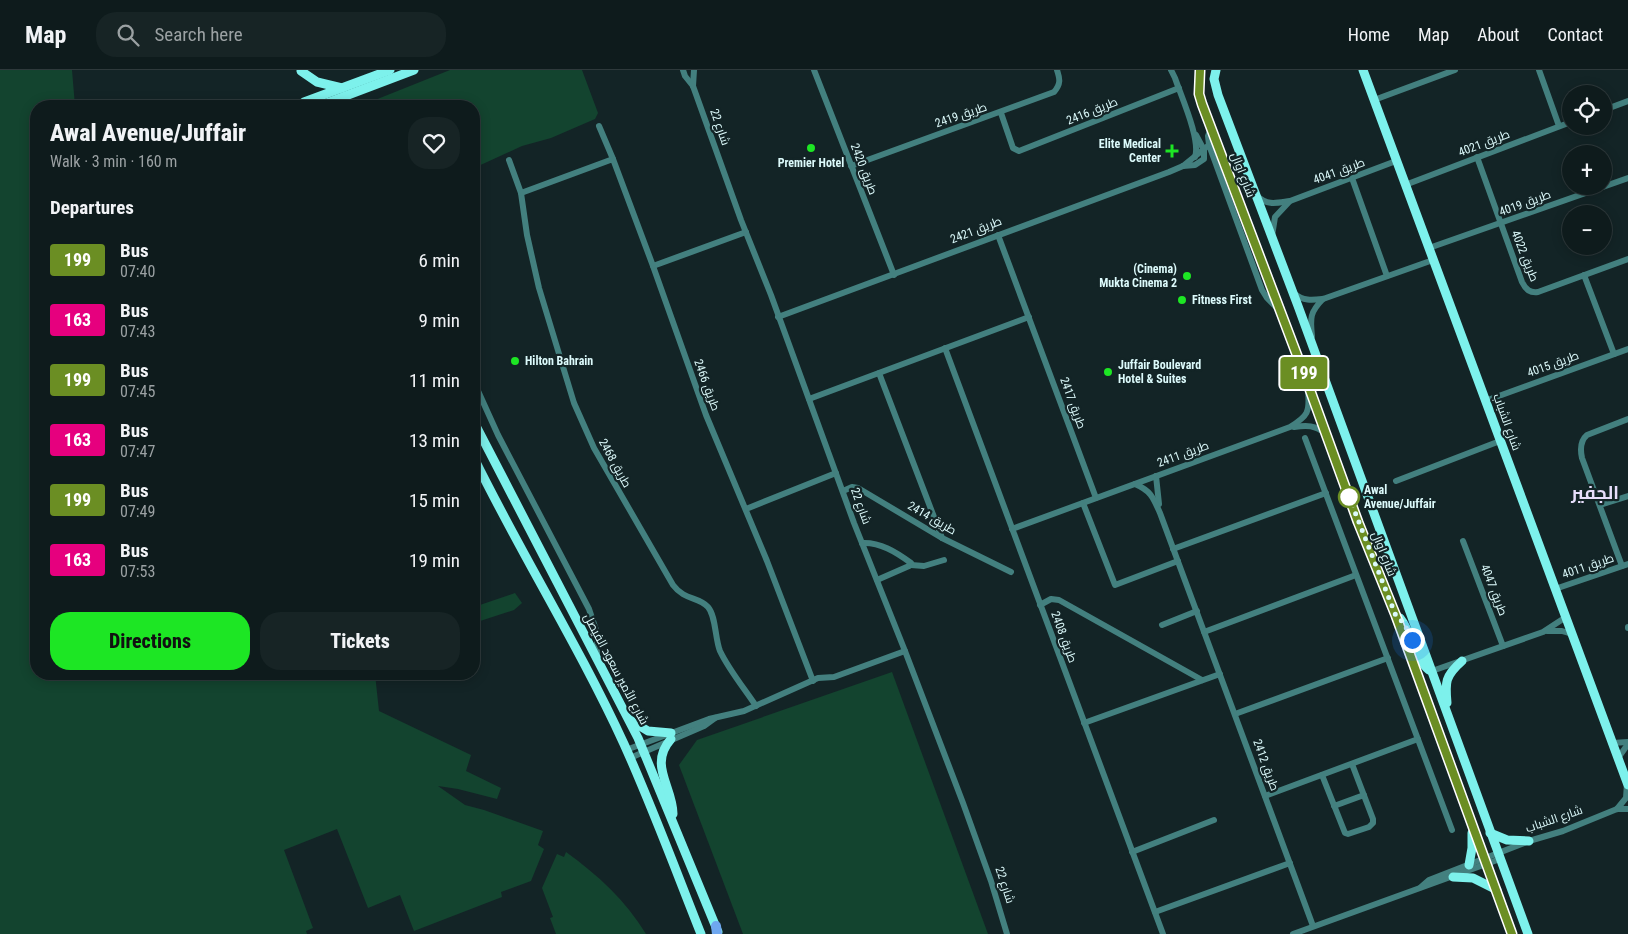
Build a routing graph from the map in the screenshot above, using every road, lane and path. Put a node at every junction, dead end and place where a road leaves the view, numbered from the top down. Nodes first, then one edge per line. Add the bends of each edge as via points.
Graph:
1 (390, 70) edge
2 (414, 70) edge
3 (683, 70) edge
4 (694, 70) edge
5 (814, 70) edge
6 (1057, 70) edge
7 (1171, 70) edge
8 (1193, 70) edge
9 (1200, 70) edge
10 (1362, 70) edge
11 (1455, 70) edge
12 (1539, 70) edge
13 (302, 71) edge
14 (1214, 71) edge
15 (1199, 83) junction
16 (693, 86) junction
17 (1179, 88) junction
18 (339, 97) edge
19 (315, 98) joint
20 (312, 100) edge
21 (1374, 100) junction
22 (1628, 102) edge
23 (1612, 107) edge
24 (1001, 113) junction
25 (1562, 125) edge
26 (599, 126) dead end
27 (1211, 126) junction
28 (1559, 126) junction
29 (1192, 130) junction
30 (1207, 147) junction
31 (1477, 157) junction
32 (1194, 158) junction
33 (612, 159) junction
34 (509, 160) dead end
35 (1396, 161) junction
36 (851, 166) junction
37 (1183, 166) junction
38 (1352, 178) junction
39 (1628, 178) edge
40 (1405, 185) junction
41 (521, 193) junction
42 (1256, 195) junction
43 (1290, 201) junction
44 (1500, 224) junction
45 (746, 232) junction
46 (998, 234) junction
47 (1272, 237) junction
48 (1429, 248) junction
49 (1628, 258) edge
50 (1433, 260) junction
51 (653, 266) junction
52 (894, 275) junction
53 (1584, 275) junction
54 (1387, 276) junction
55 (1292, 292) junction
56 (1323, 299) junction
57 (1280, 310) junction
58 (778, 317) junction
59 (1029, 317) junction
60 (1313, 347) junction
61 (944, 348) junction
62 (1628, 349) edge
63 (1614, 354) junction
64 (879, 373) junction
65 (1306, 379) junction
66 (480, 395) edge
67 (810, 399) junction
68 (1485, 401) junction
69 (1628, 419) edge
70 (1290, 427) junction
71 (480, 434) edge
72 (1326, 434) junction
73 (1305, 438) dead end
74 (1500, 441) junction
75 (480, 470) edge
76 (836, 473) junction
77 (1156, 476) junction
78 (1396, 481) dead end
79 (1135, 484) junction
80 (842, 491) junction
81 (1326, 493) junction
82 (1628, 496) edge
83 (1096, 498) junction
84 (1083, 503) junction
85 (1600, 505) junction
86 (746, 509) junction
87 (1160, 513) junction
88 (1012, 529) junction
89 (942, 538) junction
90 (1463, 541) dead end
91 (862, 543) junction
92 (1174, 548) junction
93 (944, 560) dead end
94 (1178, 561) junction
95 (911, 565) junction
96 (1625, 565) edge
97 (1011, 572) dead end
98 (1356, 575) junction
99 (877, 580) junction
100 (1555, 589) junction
101 (1040, 605) junction
102 (1197, 611) junction
103 (1396, 616) junction
104 (1566, 618) junction
105 (1162, 625) dead end
106 (1204, 632) junction
107 (1543, 632) junction
108 (1572, 634) junction
109 (1504, 646) junction
110 (905, 651) junction
111 (1388, 658) junction
112 (597, 659) junction
113 (1462, 661) junction
114 (1432, 672) junction
115 (1220, 674) junction
116 (1202, 680) junction
117 (813, 681) junction
118 (756, 706) junction
119 (1448, 713) junction
120 (1235, 714) junction
121 (628, 718) junction
122 (1084, 723) junction
123 (671, 736) junction
124 (1418, 739) junction
125 (1612, 743) junction
126 (1628, 743) edge
127 (642, 748) junction
128 (628, 754) junction
129 (1618, 758) junction
130 (1352, 764) junction
131 (1322, 775) junction
132 (1628, 784) edge
133 (1364, 795) junction
134 (1265, 796) junction
135 (1334, 806) junction
136 (1617, 809) junction
137 (1628, 809) edge
138 (671, 819) junction
139 (1214, 820) dead end
140 (1471, 825) junction
141 (1452, 830) dead end
142 (1490, 833) junction
143 (1529, 841) junction
144 (1132, 852) junction
145 (1499, 856) junction
146 (1486, 861) junction
147 (1290, 863) junction
148 (1469, 865) junction
149 (1453, 877) junction
150 (1421, 887) junction
151 (1497, 890) junction
152 (1155, 912) junction
153 (1313, 926) junction
154 (717, 931) edge
155 (701, 934) edge
156 (1007, 934) edge
157 (1163, 934) edge
158 (1293, 934) edge
159 (1512, 934) edge
160 (1528, 934) edge

1 - 18 street
2 - 18 street
3 - 16 street, شارع 22
4 - 16 street, شارع 22
5 - 36 street, طريق 2420
6 - 24 street, طريق 2419 via 1060,86 1054,92
7 - 17 street
8 - 15 street
9 - 15 street, شارع اوال
10 - 21 street, شارع الشباب
11 - 21 street
12 - 28 street
13 - 18 street
14 - 42 street, شارع اوال via 1218,95
15 - 27 street, شارع اوال via 1199,94
16 - 45 street, شارع 22
17 - 24 street, طريق 2416 via 1019,151 1013,148
17 - 29 street
18 - 19 street
19 - 20 street
21 - 35 street, شارع الشباب
22 - 23 street
24 - 36 street, طريق 2419
25 - 28 street, طريق 4021
26 - 33 street, طريق 2466
27 - 30 street
27 - 57 street, شارع اوال
28 - 31 street, طريق 4021
29 - 30 street
29 - 32 street via 1197,147
30 - 32 street, طريق 2421
30 - 37 street, طريق 2421 via 1199,164
30 - 57 street via 1262,290
31 - 40 street, طريق 4021
31 - 44 street, طريق 4022
32 - 37 street, طريق 2421
33 - 41 street
33 - 51 street, طريق 2466
34 - 41 street, طريق 2468
35 - 38 street, طريق 4041
35 - 40 street, شارع الشباب
36 - 52 street, طريق 2420
37 - 46 street, طريق 2421
38 - 43 street, طريق 4041
38 - 54 street
39 - 44 street, طريق 4019
40 - 48 street, شارع الشباب
41 - 118 street, طريق 2468 via 539,288 569,388 594,448 678,593 704,603 711,610 722,656
42 - 43 street, طريق 4041 via 1264,202
42 - 47 street, شارع اوال
43 - 47 street via 1275,217
44 - 48 street, طريق 4019
44 - 53 street, طريق 4022 via 1522,282 1530,292
45 - 51 street
45 - 58 street, شارع 22
46 - 52 street, طريق 2421
46 - 59 street, طريق 2417
47 - 55 street, شارع اوال
48 - 50 street, شارع الشباب
49 - 53 street, طريق 4022
50 - 54 street
50 - 68 street, شارع الشباب
51 - 86 street, طريق 2466 via 706,415
52 - 58 street, طريق 2421
53 - 63 street
54 - 56 street
55 - 56 street via 1306,300
55 - 60 street, شارع اوال
56 - 60 street via 1311,316
57 - 65 street, شارع اوال
58 - 67 street, شارع 22
59 - 61 street
59 - 83 street, طريق 2417
60 - 114 street, شارع اوال
61 - 64 street
61 - 88 street, طريق 2408
62 - 63 street, طريق 4015
63 - 68 street, طريق 4015
64 - 67 street
64 - 89 street
65 - 70 street, طريق 2411 via 1308,411 1302,420
65 - 72 street, شارع اوال
66 - 112 street via 589,609 597,633
67 - 76 street, شارع 22
68 - 74 street, شارع الشباب
69 - 85 street via 1587,435 1582,441 1582,458
70 - 72 street, طريق 2411 via 1311,425
70 - 77 street, طريق 2411
71 - 112 street, شارع الأمير سعود الفيصل
72 - 103 street, شارع اوال
73 - 81 street
74 - 78 street
74 - 100 street, شارع الشباب
75 - 128 street
76 - 80 street, شارع 22
76 - 86 street
77 - 79 street, طريق 2411
77 - 87 street, طريق 2412
79 - 83 street, طريق 2411
79 - 87 street, طريق 2412 via 1147,490
80 - 89 street, طريق 2414 via 858,488
80 - 91 street, شارع 22
81 - 92 street
81 - 98 street
82 - 85 street
83 - 84 street, طريق 2411
84 - 88 street, طريق 2411
84 - 94 street via 1115,585
85 - 96 street
86 - 117 street, طريق 2466
87 - 92 street, طريق 2412
88 - 101 street, طريق 2408
89 - 97 street, طريق 2414
90 - 109 street, طريق 4047
91 - 95 street via 883,546
91 - 99 street, شارع 22
92 - 94 street, طريق 2412
93 - 95 street via 924,566
94 - 102 street, طريق 2412
95 - 99 street
96 - 100 street, طريق 4011
98 - 106 street
98 - 111 street
99 - 110 street, شارع 22
100 - 104 street, شارع الشباب
101 - 116 street via 1054,598 1060,600
101 - 122 street, طريق 2408
102 - 105 street
102 - 106 street, طريق 2412
103 - 114 street via 1404,623 1423,664
103 - 140 street, شارع اوال
104 - 107 street
104 - 108 street, شارع الشباب
106 - 115 street, طريق 2412
107 - 108 street via 1562,630
107 - 109 street
108 - 125 street, شارع الشباب
109 - 113 street
110 - 117 street via 834,677
110 - 156 street, شارع 22 via 963,803
111 - 120 street
111 - 124 street
112 - 121 street, شارع الأمير سعود الفيصل
113 - 114 street
113 - 119 street via 1446,680
114 - 119 street, شارع اوال
115 - 116 street
115 - 120 street, طريق 2412
116 - 122 street
117 - 118 street
118 - 123 street via 716,717
119 - 142 street, شارع اوال
120 - 134 street, طريق 2412
121 - 123 street via 648,731
121 - 127 street, شارع الأمير سعود الفيصل
122 - 144 street, طريق 2408
123 - 127 street
123 - 138 street via 662,762 673,809
124 - 130 street
124 - 141 street
125 - 126 street
125 - 129 street, شارع الشباب
126 - 129 street
127 - 128 street
127 - 138 street, شارع الأمير سعود الفيصل
128 - 155 street
129 - 132 street, شارع الشباب
130 - 131 street
130 - 133 street
131 - 134 street
131 - 135 street
132 - 136 street, شارع الشباب via 1626,798
133 - 135 street
133 - 135 street via 1374,823 1369,827 1344,833
134 - 147 street, طريق 2412
136 - 137 street, شارع الشباب
136 - 143 street, شارع الشباب
138 - 154 street, شارع الأمير سعود الفيصل
139 - 144 street
140 - 146 street, شارع اوال
140 - 148 street
142 - 143 street via 1507,840
142 - 145 street, شارع اوال
143 - 145 street, شارع الشباب
144 - 152 street, طريق 2408
145 - 146 street, شارع الشباب
145 - 160 street, شارع اوال
146 - 148 street
146 - 149 street
146 - 151 street, شارع اوال
147 - 152 street
147 - 153 street, طريق 2412
148 - 150 street via 1429,880
149 - 150 street
149 - 151 street via 1473,878
150 - 153 street
151 - 159 street, شارع اوال
152 - 157 street, طريق 2408
153 - 158 street

